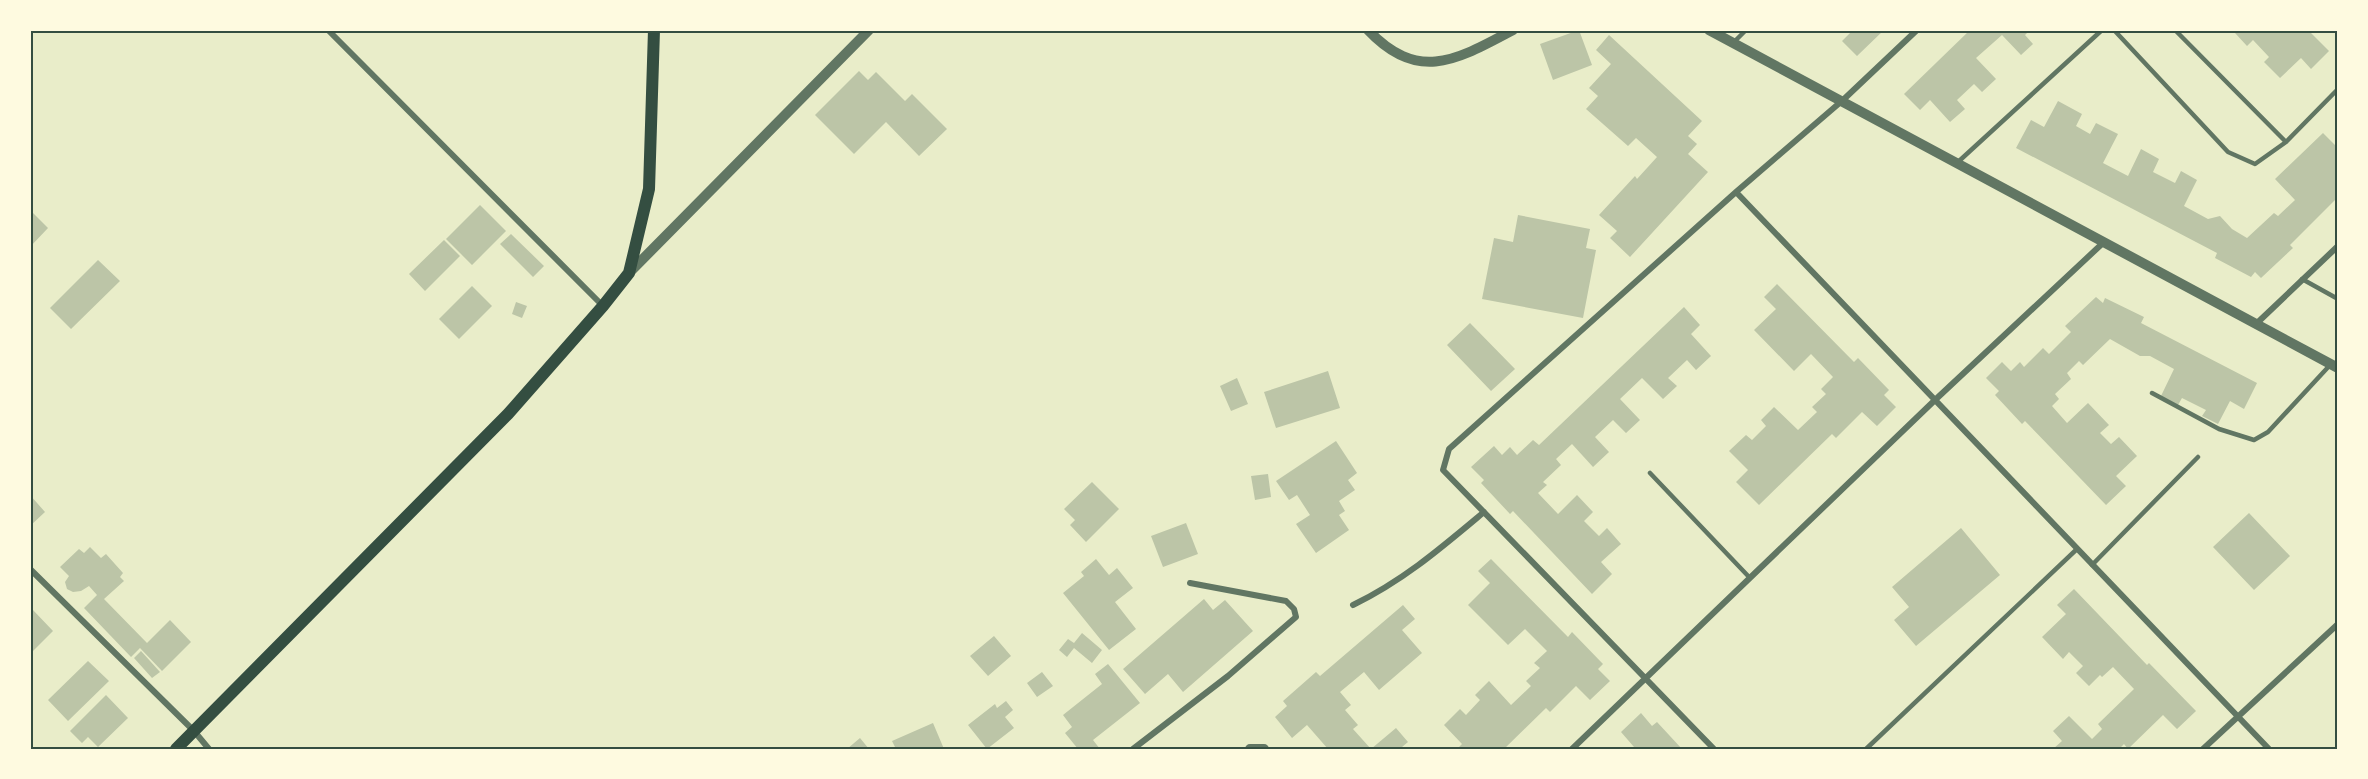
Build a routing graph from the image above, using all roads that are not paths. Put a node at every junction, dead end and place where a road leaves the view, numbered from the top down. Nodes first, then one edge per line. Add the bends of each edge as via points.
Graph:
1 (328, 30) edge
2 (654, 30) edge
3 (869, 30) edge
4 (1368, 30) edge
5 (1513, 30) edge
6 (1709, 30) edge
7 (1746, 30) edge
8 (1917, 30) edge
9 (2102, 30) edge
10 (2114, 30) edge
11 (2175, 30) edge
12 (1733, 43) junction
13 (2338, 89) edge
14 (1843, 100) junction
15 (2286, 142) junction
16 (1958, 162) junction
17 (1737, 192) junction
18 (2105, 241) junction
19 (2338, 246) edge
20 (629, 273) junction
21 (2302, 279) junction
22 (2338, 299) edge
23 (603, 306) junction
24 (2256, 324) junction
25 (2334, 366) edge
26 (2152, 393) dead end
27 (1935, 400) junction
28 (2198, 457) dead end
29 (1650, 473) dead end
30 (1484, 512) junction
31 (2077, 549) junction
32 (2092, 565) junction
33 (30, 569) edge
34 (1750, 578) junction
35 (1190, 583) dead end
36 (1353, 605) dead end
37 (2338, 624) edge
38 (1647, 678) junction
39 (2237, 717) junction
40 (194, 731) junction
41 (176, 749) edge
42 (209, 749) edge
43 (1133, 749) edge
44 (1250, 749) edge
45 (1264, 749) edge
46 (1572, 749) edge
47 (1714, 749) edge
48 (1866, 749) edge
49 (2203, 749) edge
50 (2269, 749) edge

1 - 23 street
2 - 20 main road via 649,189
3 - 20 street
4 - 5 street via 1409,60 1438,63 1469,53
6 - 12 street
7 - 12 lane
8 - 14 street
9 - 16 lane
10 - 15 lane via 2228,152 2255,164
11 - 15 lane
12 - 14 street
13 - 15 lane
14 - 16 street
14 - 17 street
16 - 18 street
17 - 27 street
17 - 30 street via 1449,449 1443,471
18 - 24 street
18 - 27 street
19 - 21 street
20 - 23 main road
21 - 22 lane
21 - 24 street
23 - 40 main road via 508,414
24 - 25 street
25 - 26 lane via 2268,432 2254,440 2219,429
27 - 31 street
27 - 34 street
28 - 32 lane
29 - 34 lane
30 - 36 street via 1416,569
30 - 38 street
31 - 32 street
31 - 48 lane
32 - 39 street
33 - 40 street
34 - 38 street
35 - 43 street via 1286,601 1296,617 1228,676
37 - 39 street
38 - 46 street
38 - 47 street
39 - 49 street
39 - 50 street
40 - 41 main road
40 - 42 street
44 - 45 street

